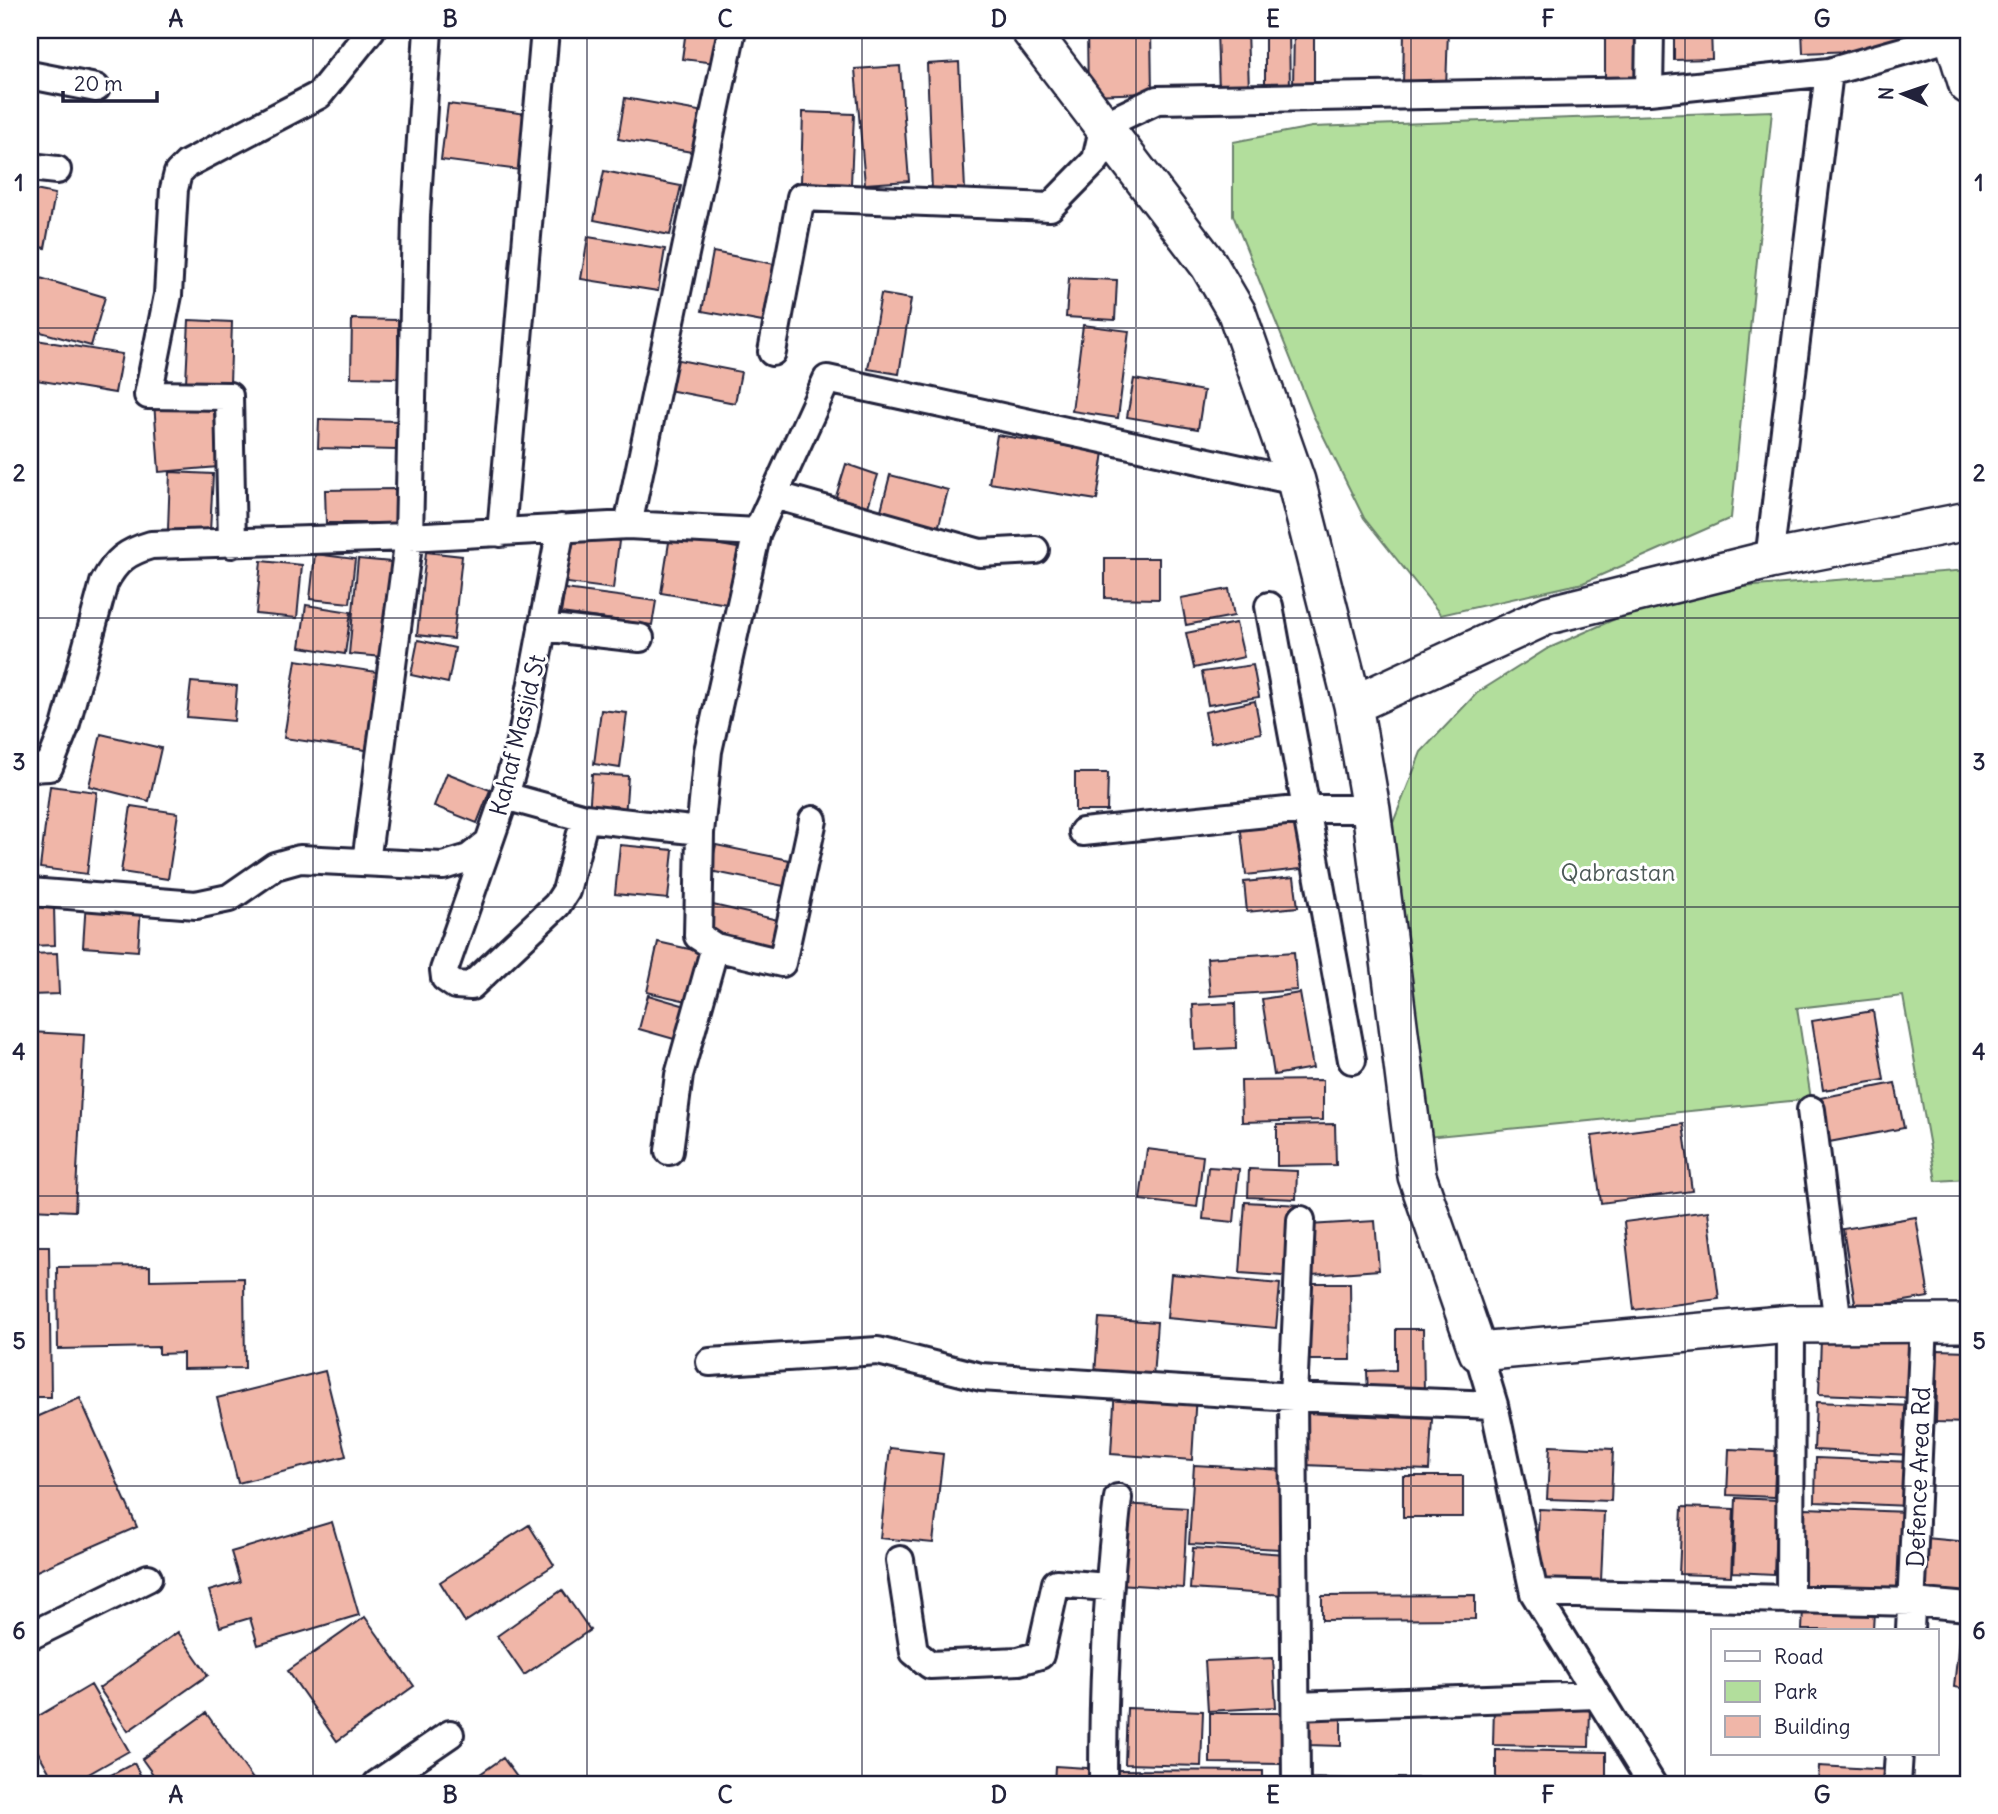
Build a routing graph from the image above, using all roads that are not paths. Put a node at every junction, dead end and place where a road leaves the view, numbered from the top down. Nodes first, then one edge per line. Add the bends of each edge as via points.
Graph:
1 (370, 30) edge
2 (428, 30) edge
3 (732, 30) edge
4 (1030, 30) edge
5 (1650, 30) edge
6 (537, 32) edge
7 (1952, 33) edge
8 (1829, 72) junction
9 (30, 75) edge
10 (1968, 85) edge
11 (96, 88) dead end
12 (1649, 91) junction
13 (1104, 125) junction
14 (30, 167) edge
15 (57, 170) dead end
16 (772, 352) dead end
17 (1296, 481) junction
18 (774, 495) junction
19 (1968, 521) edge
20 (628, 525) junction
21 (561, 528) junction
22 (757, 532) junction
23 (501, 533) junction
24 (409, 537) junction
25 (232, 544) junction
26 (1035, 550) dead end
27 (1769, 560) junction
28 (1269, 606) dead end
29 (542, 627) junction
30 (640, 638) dead end
31 (1353, 705) junction
32 (30, 768) edge
33 (505, 796) junction
34 (1306, 809) junction
35 (1371, 809) junction
36 (585, 818) junction
37 (813, 820) dead end
38 (700, 831) junction
39 (1083, 832) dead end
40 (489, 842) junction
41 (366, 862) junction
42 (30, 891) edge
43 (715, 947) junction
44 (1352, 1060) dead end
45 (1811, 1110) dead end
46 (669, 1151) dead end
47 (1301, 1220) dead end
48 (1924, 1323) junction
49 (1791, 1324) junction
50 (1838, 1324) junction
51 (1968, 1324) edge
52 (1478, 1352) junction
53 (710, 1363) dead end
54 (1293, 1396) junction
55 (1494, 1405) junction
56 (1118, 1498) dead end
57 (900, 1560) dead end
58 (148, 1578) dead end
59 (1108, 1587) junction
60 (1534, 1593) junction
61 (1790, 1600) junction
62 (1913, 1602) junction
63 (1968, 1607) edge
64 (1910, 1629) edge
65 (30, 1636) edge
66 (1597, 1695) junction
67 (1296, 1706) junction
68 (450, 1734) dead end
69 (1899, 1755) edge
70 (377, 1784) edge
71 (1103, 1784) edge
72 (1296, 1784) edge
73 (1652, 1784) edge
74 (1897, 1784) edge

1 - 25 street via 319,95 187,164 178,173 169,295 148,395 229,396
2 - 24 street via 416,216
3 - 20 street
4 - 13 street
5 - 12 street
6 - 23 street
7 - 8 street
7 - 10 street
8 - 12 street
8 - 27 street
9 - 11 street
12 - 13 street via 1157,100
13 - 16 street via 1096,160 1050,206 802,197
13 - 17 street via 1209,265 1237,313
14 - 15 street
17 - 18 street via 827,379
17 - 31 street
18 - 22 street
18 - 26 street via 980,553
19 - 27 street
20 - 21 street
20 - 22 street
21 - 23 street
21 - 29 street, Kahaf Masjid St
22 - 38 street via 708,751
23 - 24 street
24 - 25 street
24 - 41 street
25 - 32 street via 151,545 130,551 115,563 104,583 65,727 49,767
27 - 31 street via 1548,615
28 - 34 street
29 - 30 street
29 - 33 street, Kahaf Masjid St via 523,731
31 - 35 street
33 - 36 street
33 - 40 street, Kahaf Masjid St
34 - 35 street
34 - 39 street
34 - 44 street
35 - 52 street via 1417,1176
36 - 38 street
36 - 40 street via 566,891 557,905 471,986 464,987 445,978 444,970
37 - 43 street via 782,962
38 - 43 street via 698,936
40 - 41 street, Kahaf Masjid St via 469,859 443,866
41 - 42 street, Kahaf Masjid St via 300,859 275,866 229,898 196,905
43 - 46 street via 679,1075
45 - 50 street
47 - 54 street
48 - 50 street
48 - 51 street
48 - 62 street, Defence Area Rd
49 - 50 street
49 - 52 street
49 - 61 street
52 - 55 street
53 - 54 street via 878,1351 981,1377
54 - 55 street
54 - 67 street
55 - 60 street
56 - 59 street
57 - 59 street via 914,1652 930,1665 1019,1661 1040,1655 1056,1583
58 - 65 street
59 - 71 street
60 - 61 street
60 - 66 street
61 - 62 street
62 - 63 street
62 - 64 street, Defence Area Rd
66 - 67 street
66 - 73 street
67 - 72 street
68 - 70 street
69 - 74 street

